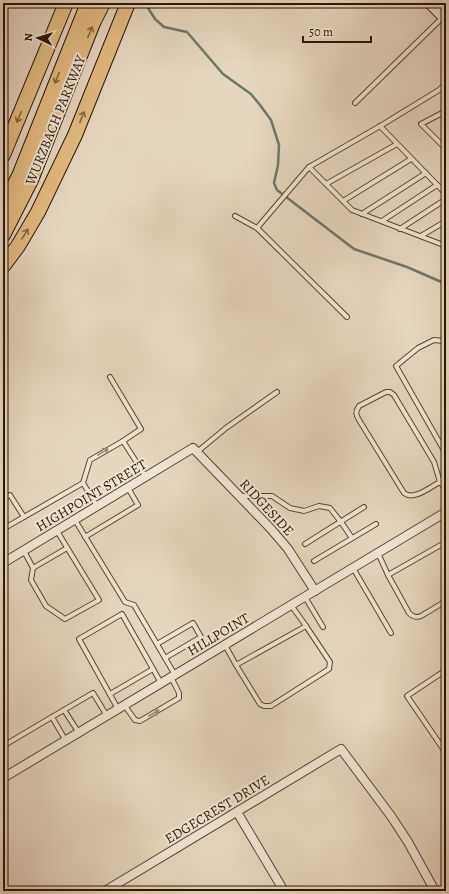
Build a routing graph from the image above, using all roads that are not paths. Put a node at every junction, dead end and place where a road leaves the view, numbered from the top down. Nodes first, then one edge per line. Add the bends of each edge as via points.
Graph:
1 (66, 3) edge
2 (88, 3) edge
3 (103, 3) edge
4 (128, 3) edge
5 (430, 3) edge
6 (445, 18) edge
7 (446, 83) edge
8 (355, 103) dead end
9 (446, 111) edge
10 (380, 126) junction
11 (397, 144) junction
12 (446, 150) edge
13 (3, 155) edge
14 (411, 158) junction
15 (309, 168) junction
16 (426, 174) junction
17 (326, 184) junction
18 (437, 185) junction
19 (446, 194) edge
20 (446, 199) edge
21 (343, 201) junction
22 (3, 207) edge
23 (362, 214) junction
24 (235, 216) dead end
25 (382, 221) junction
26 (446, 221) edge
27 (257, 228) junction
28 (400, 228) junction
29 (3, 235) edge
30 (421, 236) junction
31 (445, 244) edge
32 (3, 266) edge
33 (347, 317) dead end
34 (446, 345) edge
35 (110, 377) dead end
36 (278, 392) dead end
37 (123, 440) junction
38 (195, 450) junction
39 (446, 454) edge
40 (146, 477) junction
41 (440, 482) junction
42 (83, 483) junction
43 (128, 488) junction
44 (446, 490) edge
45 (239, 496) junction
46 (3, 498) edge
47 (97, 506) junction
48 (364, 508) dead end
49 (446, 513) edge
50 (24, 517) junction
51 (75, 520) junction
52 (341, 522) junction
53 (376, 524) dead end
54 (3, 529) edge
55 (57, 531) junction
56 (85, 536) junction
57 (352, 538) junction
58 (446, 542) edge
59 (305, 544) dead end
60 (67, 548) junction
61 (24, 550) junction
62 (377, 553) junction
63 (4, 559) edge
64 (314, 561) dead end
65 (33, 568) junction
66 (353, 568) junction
67 (388, 575) junction
68 (315, 591) junction
69 (305, 597) junction
70 (446, 601) edge
71 (291, 606) junction
72 (306, 626) junction
73 (323, 627) dead end
74 (391, 633) dead end
75 (157, 644) junction
76 (226, 645) junction
77 (165, 658) junction
78 (236, 665) junction
79 (153, 669) junction
80 (446, 670) edge
81 (173, 676) junction
82 (161, 683) junction
83 (110, 694) junction
84 (122, 708) junction
85 (64, 710) junction
86 (107, 716) junction
87 (52, 717) junction
88 (79, 733) junction
89 (66, 741) junction
90 (3, 746) edge
91 (446, 753) edge
92 (3, 778) edge
93 (237, 812) junction
94 (105, 891) edge
95 (284, 891) edge
96 (435, 891) edge

1 -> 13 highway
2 -> 22 highway, WURZBACH PARKWAY via 19,176
29 -> 3 highway, WURZBACH PARKWAY via 32,180
32 -> 4 highway via 38,212 74,135
5 - 6 main road
6 - 8 lane
7 - 10 lane via 439,90
9 - 12 lane via 420,124
10 - 11 lane
10 - 15 lane
11 - 14 lane
11 - 17 lane
14 - 16 lane
14 - 21 lane
15 - 17 lane
15 - 27 lane
16 - 18 lane
16 - 23 lane
17 - 21 lane
18 - 19 lane
18 - 25 lane
20 - 28 lane
21 - 23 lane via 352,210
23 - 25 lane
24 - 27 lane
25 - 28 lane
26 - 30 lane
27 - 33 lane
28 - 30 lane
30 - 31 lane
34 - 39 lane via 443,341 434,340 418,348 396,366
35 - 37 lane via 141,429
36 - 38 lane
37 - 40 lane
42 -> 37 lane via 90,460
38 - 40 street, HIGHPOINT STREET
38 - 45 street, RIDGESIDE
40 - 43 street, HIGHPOINT STREET
41 - 41 lane via 434,462 394,395 386,392 359,406 356,410 358,420 404,493 415,496
41 - 44 lane
42 - 47 lane
42 - 50 lane
43 - 47 street, HIGHPOINT STREET
43 - 56 lane via 138,505
45 - 52 lane via 272,496 290,508 304,510 319,506 330,508
45 - 68 street, RIDGESIDE via 288,549
46 - 50 lane via 10,494
47 - 51 street, HIGHPOINT STREET
48 - 52 lane
49 - 62 street, HILLPOINT
50 - 54 lane
51 - 55 street, HIGHPOINT STREET
51 - 56 lane
52 - 57 lane
52 - 59 lane
53 - 57 lane
55 - 60 lane
55 - 61 street, HIGHPOINT STREET
56 - 75 lane via 125,602 134,605
57 - 64 lane
58 - 67 lane
60 - 65 lane
60 - 65 lane via 99,600 65,619 46,606 31,580
61 - 63 street, HIGHPOINT STREET
61 - 65 lane
62 - 66 street, HILLPOINT
62 - 67 lane
66 - 68 street, HILLPOINT
66 - 74 lane
67 - 70 lane via 412,616 421,616
68 - 69 street, HILLPOINT
69 - 71 street, HILLPOINT
69 - 73 lane
71 - 72 lane
71 - 76 street, HILLPOINT
72 - 78 lane
72 - 78 lane via 330,662 329,669 270,706 260,704
75 - 77 lane
75 - 77 lane via 193,623 201,637
76 - 78 lane
76 - 81 street, HILLPOINT
77 - 81 lane
79 - 82 lane
79 - 83 lane
79 - 83 lane via 122,614 79,639
80 - 91 lane via 406,696
81 - 82 street, HILLPOINT
84 -> 81 lane via 135,720 140,721 179,698
82 - 84 street, HILLPOINT
83 - 84 lane
84 - 86 street, HILLPOINT
85 - 86 lane via 93,693
85 - 87 lane
85 - 88 lane
86 - 88 street, HILLPOINT
87 - 89 lane
87 - 90 lane
88 - 89 street, HILLPOINT
89 - 92 street, HILLPOINT
93 - 94 street, EDGECREST DRIVE
93 - 95 street
93 - 96 street, EDGECREST DRIVE via 341,749 391,816

